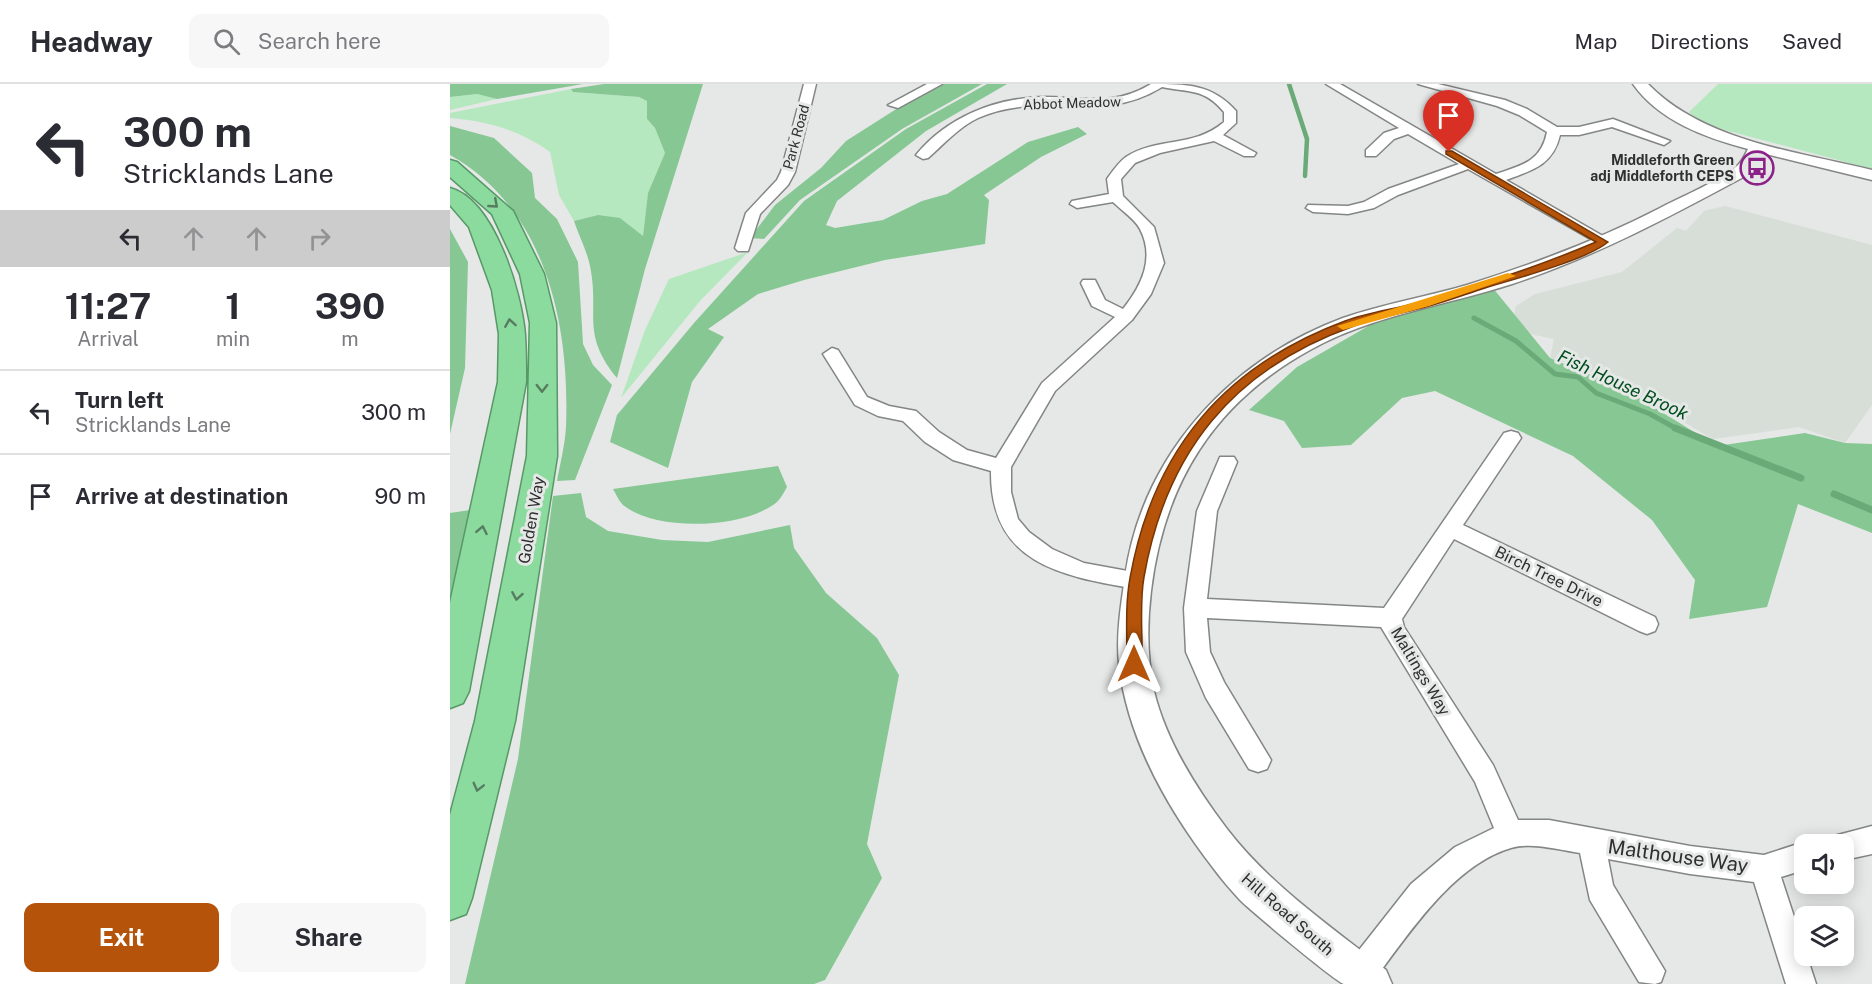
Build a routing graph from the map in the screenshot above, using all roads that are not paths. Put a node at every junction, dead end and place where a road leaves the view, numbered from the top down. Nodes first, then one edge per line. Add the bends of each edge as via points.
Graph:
1 (810, 84) edge
2 (936, 84) edge
3 (1161, 84) edge
4 (1332, 84) edge
5 (1424, 84) edge
6 (1640, 84) edge
7 (1474, 98) junction
8 (894, 105) dead end
9 (1455, 106) dead end
10 (1408, 129) junction
11 (1554, 131) junction
12 (1215, 136) junction
13 (1664, 141) dead end
14 (1758, 146) junction
15 (1249, 153) dead end
16 (1371, 153) dead end
17 (922, 155) dead end
18 (1470, 164) junction
19 (450, 166) edge
20 (1872, 175) edge
21 (1495, 179) junction
22 (450, 195) edge
23 (1116, 197) junction
24 (1077, 204) dead end
25 (1313, 208) dead end
26 (1603, 242) junction
27 (743, 248) dead end
28 (1089, 283) dead end
29 (1126, 316) junction
30 (832, 354) dead end
31 (1511, 438) dead end
32 (1227, 462) dead end
33 (1001, 468) junction
34 (1450, 528) junction
35 (1136, 580) junction
36 (1195, 608) junction
37 (1390, 618) junction
38 (1647, 624) dead end
39 (450, 691) edge
40 (1258, 760) dead end
41 (1510, 834) junction
42 (1872, 840) edge
43 (1592, 844) junction
44 (1854, 844) edge
45 (1794, 859) edge
46 (1764, 869) junction
47 (450, 897) edge
48 (1650, 971) dead end
49 (1365, 979) edge
50 (1801, 984) edge

1 - 27 street, Park Road via 788,172 753,213
2 - 8 street
3 - 12 street, Abbot Meadow via 1216,95 1230,111 1230,123
3 - 17 street, Abbot Meadow via 1125,102 1027,102 969,117
4 - 10 street
5 - 7 street
6 - 14 street via 1662,107 1681,118
7 - 9 street
7 - 11 street via 1512,107
10 - 16 street via 1389,136
10 - 18 street
11 - 13 street via 1579,132 1612,119
11 - 21 street via 1550,150 1532,166
12 - 15 street
12 - 23 street via 1130,160 1114,179
14 - 20 street
14 - 26 street, Hill Road South via 1745,169
18 - 21 street
18 - 25 street via 1348,210
19 -> 47 highway, Golden Way via 502,211 532,273 543,323 542,456 495,721
21 - 26 street
39 -> 22 highway via 512,382 512,334 505,290 480,226 464,205
23 - 24 street
23 - 29 street via 1147,227 1156,262 1143,294
26 - 35 street, Hill Road South via 1554,263 1351,323 1302,343 1260,370 1220,404 1186,444 1151,516
28 - 29 street via 1098,303
29 - 33 street via 1048,387
30 - 33 street via 861,401 909,417 960,455
31 - 34 street
32 - 36 street via 1206,510
33 - 35 street via 1003,507 1022,538 1044,555 1082,571
34 - 37 street
34 - 38 street, Birch Tree Drive
35 - 49 street, Hill Road South via 1134,664 1144,709 1172,775 1198,820 1239,874
36 - 37 street, Maltings Way
36 - 40 street via 1198,652 1215,690
37 - 41 street, Maltings Way via 1393,630 1484,774
41 - 43 street, Malthouse Way via 1548,834
41 - 49 street, Malthouse Way via 1465,857 1421,894
42 - 44 street
43 - 46 street, Malthouse Way
43 - 48 street, Malthouse Way via 1600,890
45 - 46 street, Malthouse Way
46 - 50 street, Malthouse Way

